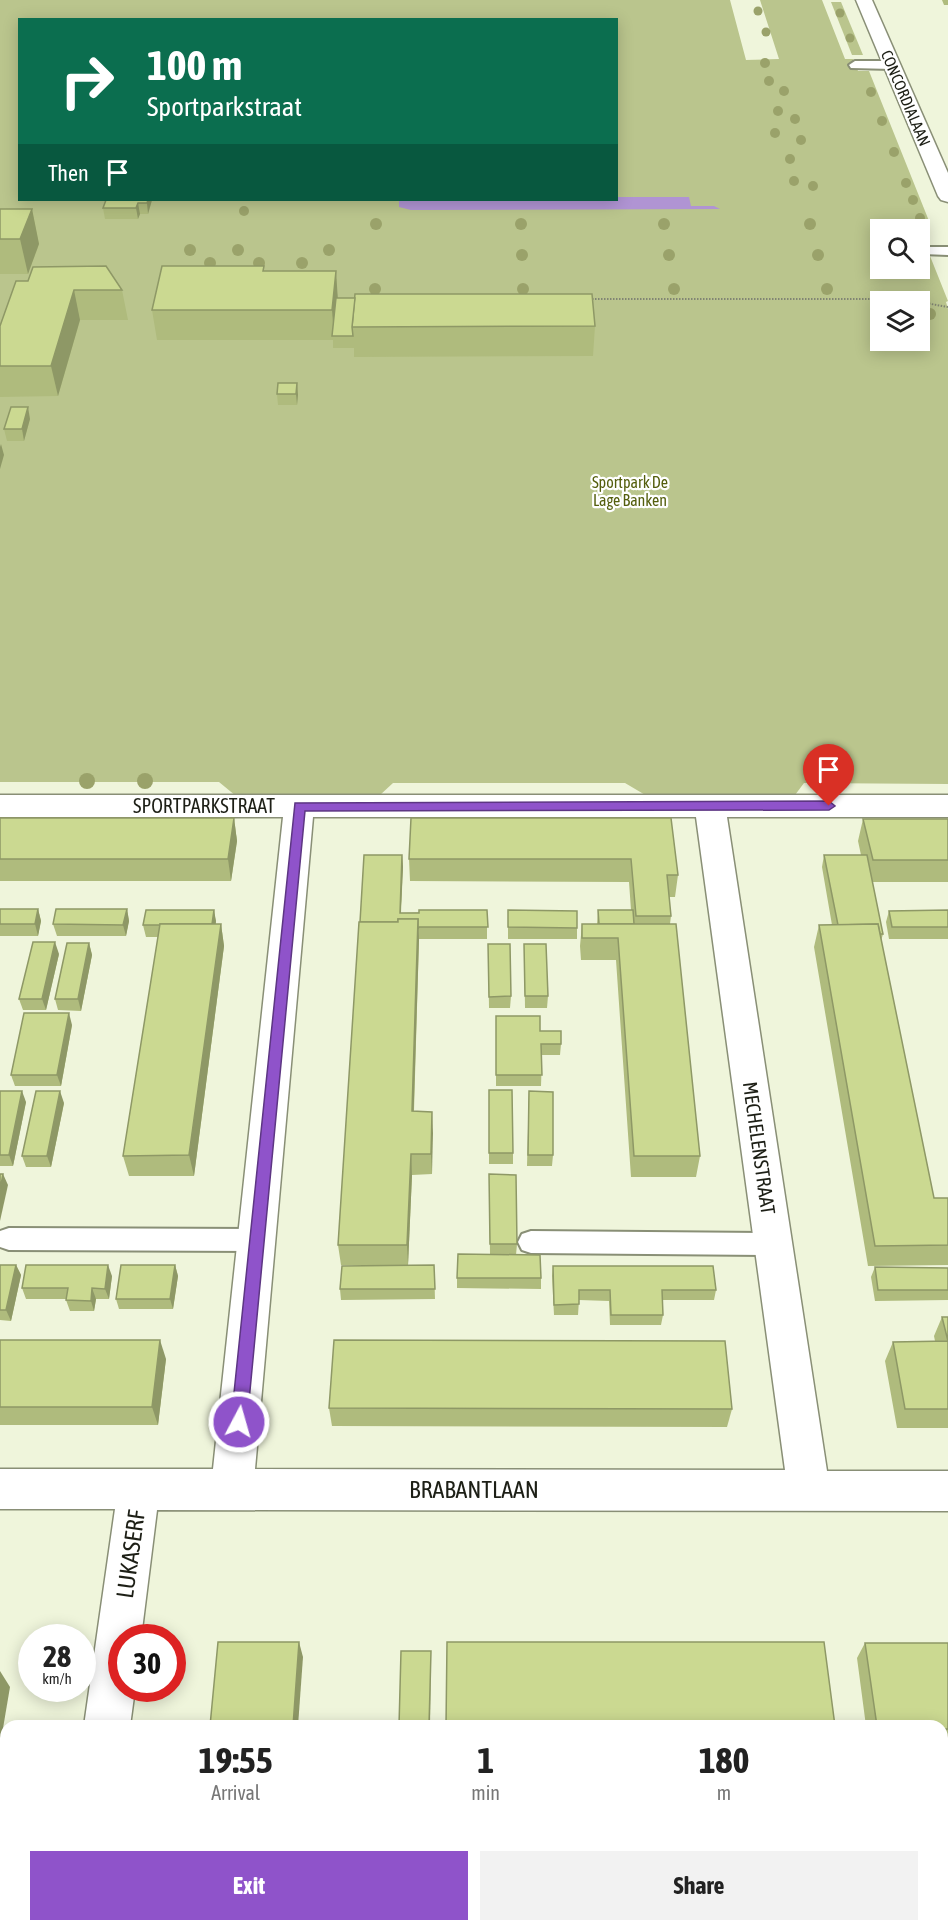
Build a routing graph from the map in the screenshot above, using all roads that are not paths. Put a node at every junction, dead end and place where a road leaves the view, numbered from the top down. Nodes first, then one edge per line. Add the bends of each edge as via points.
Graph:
1 (864, 0) edge
2 (855, 65) dead end
3 (892, 65) junction
4 (948, 196) edge
5 (930, 251) edge
6 (948, 251) edge
7 (0, 806) edge
8 (299, 806) junction
9 (710, 806) junction
10 (948, 806) edge
11 (9, 1239) dead end
12 (257, 1240) junction
13 (531, 1242) dead end
14 (773, 1244) junction
15 (0, 1489) edge
16 (140, 1489) junction
17 (232, 1490) junction
18 (809, 1491) junction
19 (948, 1491) edge
20 (108, 1720) edge

1 - 3 street, CONCORDIALAAN
2 - 3 lane
3 - 4 street, CONCORDIALAAN
5 - 6 lane
7 - 8 street, SPORTPARKSTRAAT
8 - 9 street, SPORTPARKSTRAAT
8 - 12 street
9 - 10 street, SPORTPARKSTRAAT
9 - 14 street, MECHELENSTRAAT
11 - 12 lane
12 - 17 street
13 - 14 lane
14 - 18 street, MECHELENSTRAAT
15 - 16 street, BRABANTLAAN
16 - 17 street, BRABANTLAAN
16 - 20 street, LUKASERF
17 - 18 street, BRABANTLAAN
18 - 19 street, BRABANTLAAN

